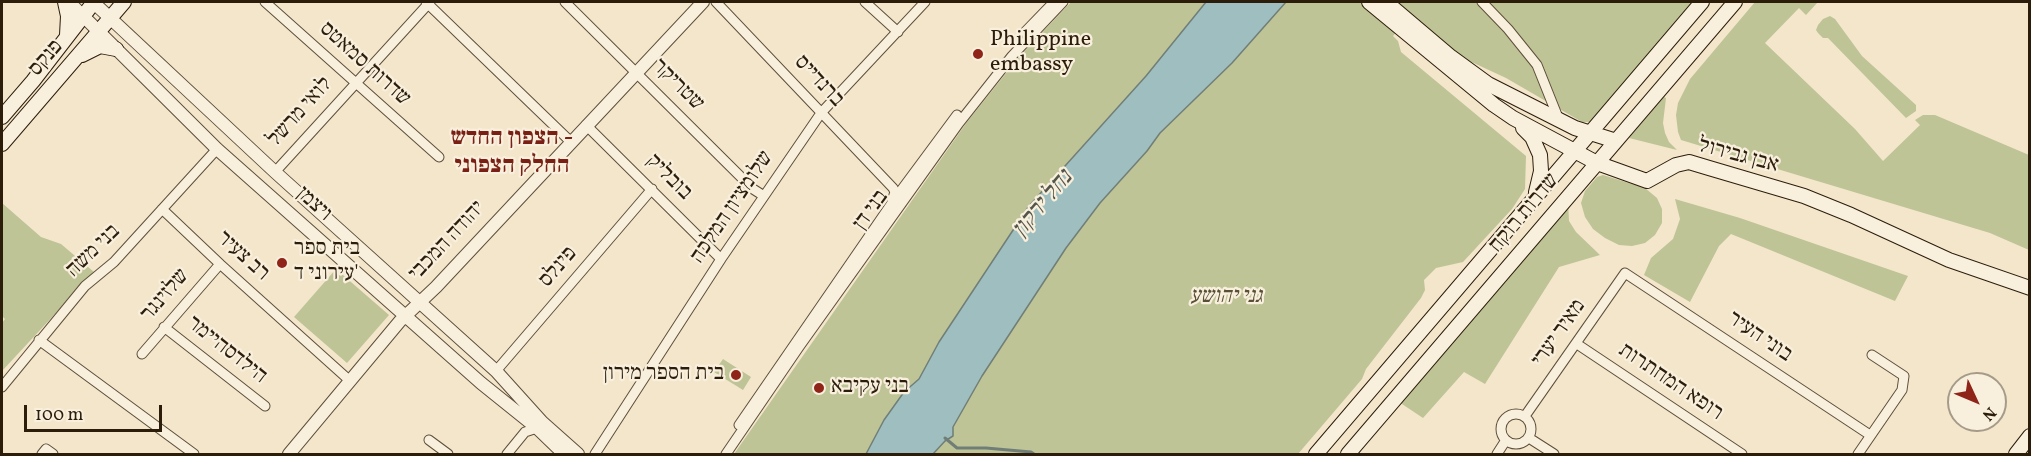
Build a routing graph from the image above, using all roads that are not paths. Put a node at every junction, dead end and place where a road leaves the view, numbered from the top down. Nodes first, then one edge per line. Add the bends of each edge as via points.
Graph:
1 (67, 2) edge
2 (94, 2) edge
3 (124, 2) edge
4 (265, 2) edge
5 (428, 2) edge
6 (565, 2) edge
7 (703, 2) edge
8 (716, 2) edge
9 (865, 2) edge
10 (925, 2) edge
11 (1054, 2) edge
12 (1063, 2) edge
13 (1369, 2) edge
14 (1386, 2) edge
15 (1482, 2) edge
16 (1702, 2) edge
17 (1735, 2) edge
18 (82, 16) junction
19 (111, 17) junction
20 (1403, 24) junction
21 (98, 32) junction
22 (898, 32) junction
23 (67, 35) junction
24 (116, 49) junction
25 (71, 63) junction
26 (636, 72) junction
27 (354, 83) junction
28 (821, 113) junction
29 (2, 117) edge
30 (1513, 118) junction
31 (1559, 120) junction
32 (586, 125) junction
33 (1589, 133) junction
34 (1616, 141) junction
35 (571, 142) junction
36 (2, 144) edge
37 (217, 149) junction
38 (1574, 151) junction
39 (439, 157) dead end
40 (1597, 163) junction
41 (275, 172) junction
42 (916, 184) junction
43 (652, 189) junction
44 (897, 189) junction
45 (764, 196) junction
46 (1534, 197) junction
47 (162, 210) junction
48 (721, 259) junction
49 (220, 264) junction
50 (1625, 273) joint
51 (2030, 288) edge
52 (420, 302) junction
53 (408, 317) junction
54 (164, 327) junction
55 (39, 340) junction
56 (1577, 344) junction
57 (142, 354) dead end
58 (1872, 355) dead end
59 (496, 371) junction
60 (349, 380) junction
61 (2, 387) edge
62 (265, 406) dead end
63 (1525, 416) junction
64 (539, 425) junction
65 (1870, 435) junction
66 (2030, 437) edge
67 (1529, 438) junction
68 (429, 440) dead end
69 (1506, 440) junction
70 (194, 454) edge
71 (289, 454) edge
72 (448, 454) edge
73 (507, 454) edge
74 (564, 454) edge
75 (578, 454) edge
76 (596, 454) edge
77 (720, 454) edge
78 (726, 454) edge
79 (1316, 454) edge
80 (1348, 454) edge
81 (1497, 454) edge
82 (1554, 454) edge
83 (1742, 454) edge
84 (1858, 454) edge
85 (2016, 454) edge

1 - 18 street, ויצמן
1 - 23 main road
2 - 18 main road, פנקס
2 - 19 street, ויצמן
3 - 19 main road, פנקס
4 - 27 street, שדרות סמאטס
5 - 27 street, לואי מרשל
5 - 35 street
6 - 26 street, שטריקר
7 - 26 street, יהודה המכבי
8 - 28 street, ברנדייס
9 - 22 street
10 - 22 street, שלומציון המלכה
11 - 44 street, בני דן via 1007,52
12 - 42 street, בני דן via 1012,56
13 - 20 main road, אבן גבירול
14 - 20 main road, אבן גבירול
15 - 31 street via 1537,65
16 - 33 main road, שדרות רוקח
17 - 34 main road, שדרות רוקח
18 - 21 street, ויצמן
18 - 23 main road, פנקס
19 - 21 main road, פנקס
19 - 41 street, ויצמן
20 - 30 main road, אבן גבירול
20 - 31 main road, אבן גבירול via 1488,84
21 - 24 street, ויצמן
21 - 25 main road, פנקס
22 - 28 street, שלומציון המלכה
23 - 29 main road, פנקס
24 - 25 main road via 93,48
24 - 37 street, ויצמן
25 - 36 main road, פנקס
26 - 32 street, יהודה המכבי
26 - 45 street, שטריקר
27 - 39 street, שדרות סמאטס
27 - 41 street, לואי מרשל
28 - 44 street, ברנדייס
28 - 45 street, שלומציון המלכה
30 - 38 main road, אבן גבירול
30 - 46 main road via 1532,137 1540,155 1541,171
31 - 33 main road, אבן גבירול
32 - 35 street, יהודה המכבי
32 - 43 street, בובליק
33 - 34 main road, אבן גבירול
33 - 38 main road, שדרות רוקח
34 - 40 main road, שדרות רוקח
35 - 52 street, יהודה המכבי
37 - 47 street, בני משה
37 - 53 street, ויצמן
38 - 40 main road, אבן גבירול
38 - 46 main road, שדרות רוקח
40 - 51 main road, אבן גבירול via 1647,180 1689,162 1804,196 1949,260
40 - 80 main road, שדרות רוקח
41 - 52 street, ויצמן
42 - 44 street via 907,190
42 - 78 street, בני דן
43 - 48 street, בובליק
43 - 59 street, פינלס
44 - 77 street, בני דן via 891,204
45 - 48 street, שלומציון המלכה
46 - 79 main road, שדרות רוקח
47 - 49 street, רב צעיר
47 - 55 street, בני משה via 114,262 85,286
48 - 76 street, שלומציון המלכה
49 - 54 street, שלזינגר
49 - 60 street, רב צעיר
50 - 56 street, מאיר יערי
50 - 65 street, בוני העיר
52 - 53 street, יהודה המכבי
52 - 59 street, ויצמן
53 - 60 street, יהודה המכבי
53 - 64 street, ויצמן via 482,383
54 - 57 street, שלזינגר
54 - 62 street, הילדסהיימר
55 - 61 street, בני משה
55 - 70 street
56 - 63 street, מאיר יערי
56 - 83 street, רופא המחתרות
58 - 65 street via 1904,376 1902,390
59 - 64 street, ויצמן
60 - 71 street, יהודה המכבי
63 - 67 street via 1531,424
63 - 69 street via 1515,414 1506,418 1501,426
64 - 73 street via 525,432
64 - 74 street, ויצמן
64 - 75 street, ויצמן
65 - 84 street
66 - 85 main road
67 - 69 street via 1521,444
67 - 82 street
68 - 72 street
69 - 81 street

